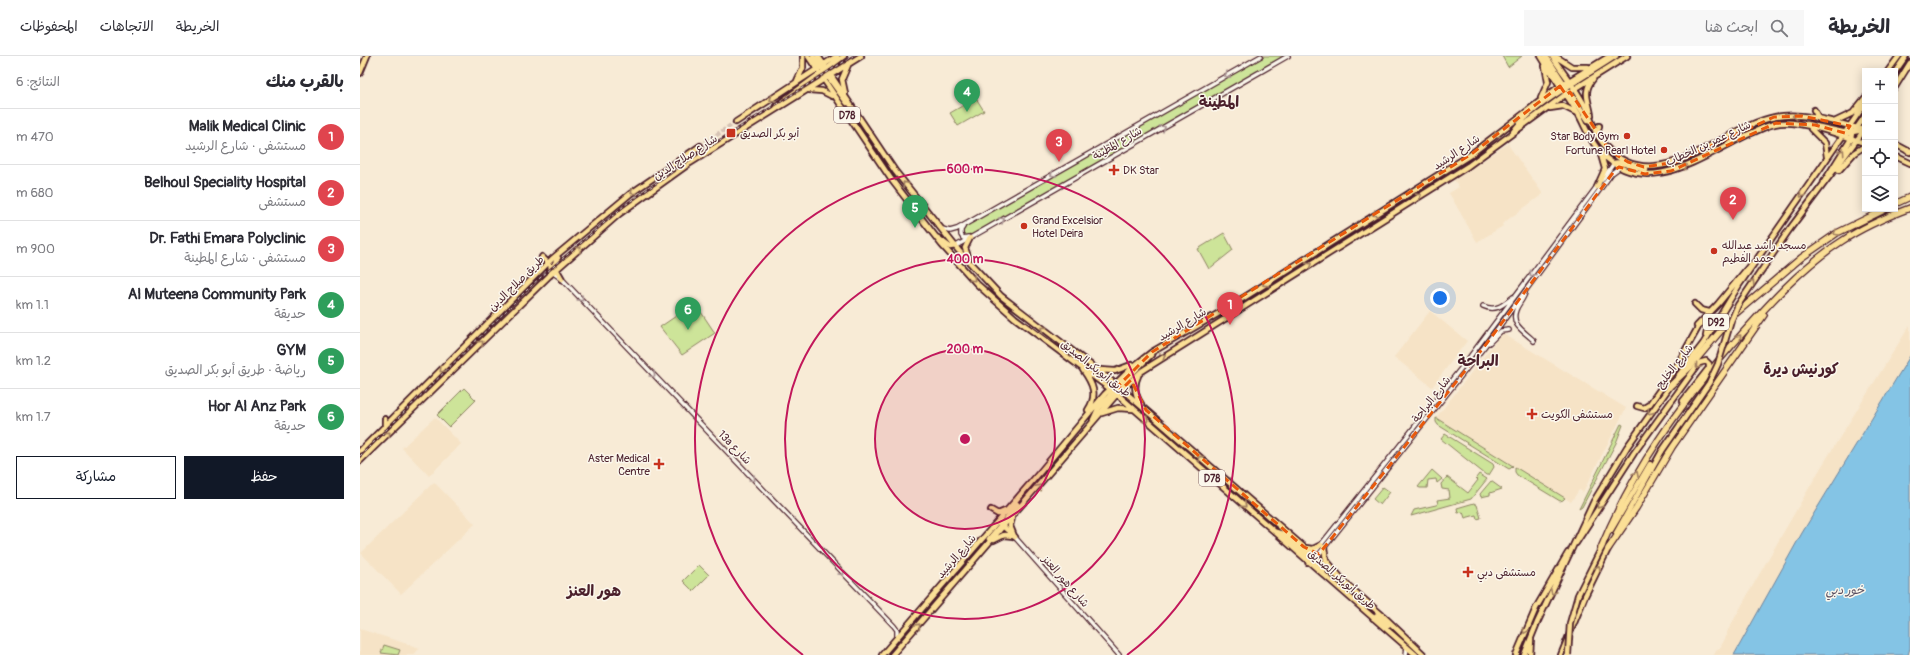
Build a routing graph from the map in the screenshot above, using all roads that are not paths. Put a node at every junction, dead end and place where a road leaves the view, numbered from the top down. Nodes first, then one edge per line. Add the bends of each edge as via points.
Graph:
1 (368, 56) edge
2 (802, 56) edge
3 (808, 56) edge
4 (813, 56) edge
5 (818, 56) edge
6 (837, 56) edge
7 (844, 56) edge
8 (861, 56) edge
9 (1261, 56) edge
10 (1288, 56) edge
11 (1541, 56) edge
12 (1546, 56) edge
13 (1553, 56) edge
14 (1610, 56) edge
15 (1616, 56) edge
16 (1627, 56) edge
17 (1899, 56) edge
18 (1906, 56) edge
19 (1597, 57) dead end
20 (850, 63) junction
21 (1910, 63) edge
22 (1592, 66) junction
23 (1890, 68) edge
24 (1898, 68) edge
25 (821, 69) junction
26 (360, 73) edge
27 (830, 76) junction
28 (1596, 76) junction
29 (823, 81) junction
30 (1898, 82) edge
31 (1564, 83) junction
32 (794, 84) junction
33 (807, 90) junction
34 (1569, 90) junction
35 (834, 96) junction
36 (847, 100) junction
37 (1862, 102) edge
38 (1538, 103) junction
39 (1862, 108) edge
40 (1814, 110) dead end
41 (772, 111) junction
42 (1545, 111) junction
43 (855, 112) junction
44 (1578, 114) junction
45 (1511, 119) dead end
46 (1516, 119) junction
47 (1819, 119) junction
48 (1591, 121) junction
49 (1862, 121) edge
50 (736, 122) tunnel mouth
51 (1832, 122) junction
52 (1800, 124) junction
53 (1752, 125) junction
54 (1598, 126) dead end
55 (1850, 126) junction
56 (1808, 127) junction
57 (1594, 130) junction
58 (1862, 132) edge
59 (1854, 133) junction
60 (1844, 134) junction
61 (1511, 135) junction
62 (1597, 135) junction
63 (1862, 135) edge
64 (1896, 140) edge
65 (1857, 141) junction
66 (866, 143) junction
67 (1729, 144) junction
68 (1862, 144) edge
69 (700, 146) tunnel mouth
70 (1898, 146) edge
71 (1862, 147) edge
72 (1898, 148) edge
73 (1908, 151) edge
74 (1599, 152) junction
75 (1465, 158) junction
76 (1827, 158) junction
77 (1898, 158) edge
78 (886, 159) junction
79 (1676, 162) junction
80 (1614, 163) junction
81 (1910, 163) edge
82 (1620, 167) junction
83 (1830, 178) junction
84 (1443, 181) junction
85 (1597, 187) junction
86 (1820, 191) junction
87 (1910, 196) edge
88 (1388, 202) dead end
89 (1898, 202) edge
90 (1394, 203) junction
91 (1910, 208) edge
92 (990, 211) junction
93 (1880, 212) edge
94 (940, 228) junction
95 (981, 232) junction
96 (583, 233) junction
97 (937, 238) junction
98 (970, 238) junction
99 (956, 246) junction
100 (542, 257) dead end
101 (1758, 257) junction
102 (548, 263) junction
103 (974, 267) junction
104 (553, 272) junction
105 (562, 278) joint
106 (528, 284) junction
107 (538, 286) junction
108 (1786, 288) junction
109 (1520, 291) junction
110 (1526, 291) junction
111 (539, 292) dead end
112 (1694, 304) dead end
113 (1483, 306) dead end
114 (1226, 308) junction
115 (1709, 312) junction
116 (494, 330) junction
117 (1509, 330) dead end
118 (1692, 336) junction
119 (1190, 339) junction
120 (1534, 341) dead end
121 (1703, 344) junction
122 (1484, 347) junction
123 (1152, 352) junction
124 (1141, 360) junction
125 (1081, 367) junction
126 (1096, 369) junction
127 (1142, 371) junction
128 (422, 383) dead end
129 (428, 384) junction
130 (1118, 386) junction
131 (1669, 387) junction
132 (1113, 392) junction
133 (1637, 405) dead end
134 (1134, 410) junction
135 (1146, 410) junction
136 (1098, 416) junction
137 (1673, 418) junction
138 (385, 419) dead end
139 (1093, 422) junction
140 (385, 427) junction
141 (1074, 431) junction
142 (360, 451) edge
143 (1661, 452) junction
144 (366, 456) junction
145 (373, 456) dead end
146 (360, 461) edge
147 (1041, 471) junction
148 (1015, 502) junction
149 (991, 510) dead end
150 (1013, 516) junction
151 (1353, 516) dead end
152 (1347, 518) junction
153 (1003, 524) junction
154 (1015, 537) junction
155 (989, 544) junction
156 (1322, 546) junction
157 (1304, 548) junction
158 (1572, 548) junction
159 (1601, 548) junction
160 (1608, 549) junction
161 (1313, 557) junction
162 (970, 566) junction
163 (1342, 580) junction
164 (1354, 591) junction
165 (1373, 618) junction
166 (1400, 632) junction
167 (1531, 638) junction
168 (896, 639) junction
169 (1407, 647) junction
170 (882, 655) edge
171 (892, 655) edge
172 (1119, 655) edge
173 (1406, 655) edge
174 (1416, 655) edge
175 (1424, 655) edge
176 (1516, 655) edge
177 (1524, 655) edge
178 (1530, 655) edge
179 (1561, 655) edge
180 (1568, 655) edge

1 - 26 main road
2 - 32 main road via 803,68
3 - 25 main road, طريق أبو بكر الصديق / D78
4 - 25 main road
5 - 25 main road, طريق أبو بكر الصديق / D78
6 - 25 main road
7 - 25 main road
8 - 20 main road, شارع صلاح الدين
9 -> 92 street, شارع المطينة
95 -> 10 street, شارع المطينة
11 - 31 main road, شارع عمر بن الخطاب
11 - 38 main road via 1548,82
12 - 31 main road
13 - 22 main road via 1572,67
13 - 31 main road, شارع عمر بن الخطاب
14 - 22 main road, شارع الرشيد
15 - 34 main road
16 - 28 main road
17 - 23 main road
18 - 24 main road
19 - 22 main road
20 - 27 main road, شارع صلاح الدين
20 - 36 main road via 842,79
21 - 30 main road
22 - 31 main road, شارع الرشيد
25 - 27 main road
25 - 29 main road, طريق أبو بكر الصديق / D78
25 - 32 main road
25 - 41 main road
27 - 29 main road, شارع صلاح الدين
27 - 36 main road, طريق أبو بكر الصديق / D78
27 - 43 main road
28 - 34 main road
28 - 48 main road via 1588,85 1586,93
29 - 33 main road, شارع صلاح الدين
29 - 35 main road, طريق أبو بكر الصديق / D78
31 - 34 main road, شارع عمر بن الخطاب
31 - 34 main road, شارع عمر بن الخطاب
31 - 38 main road, شارع الرشيد
32 -> 50 main road
33 - 35 main road via 822,91
33 - 41 main road, شارع صلاح الدين
34 - 42 main road, شارع الرشيد
34 - 44 main road, شارع عمر بن الخطاب
34 - 48 main road, شارع عمر بن الخطاب via 1584,104
34 - 57 main road
34 - 61 main road via 1522,122
35 - 66 main road, طريق أبو بكر الصديق / D78
36 - 43 main road, طريق أبو بكر الصديق / D78
37 - 51 main road via 1853,113
38 - 46 main road, شارع الرشيد
39 - 55 main road, شارع الخليج
40 - 47 main road
104 -> 41 main road, شارع صلاح الدين via 647,193
42 - 44 main road via 1563,106
42 - 61 main road, شارع الرشيد
43 - 78 main road, طريق أبو بكر الصديق / D78
44 - 74 main road, شارع عمر بن الخطاب
45 - 46 main road
46 -> 75 main road, شارع الرشيد
47 - 51 main road, شارع عمر بن الخطاب
47 -> 53 main road, شارع عمر بن الخطاب via 1785,115
48 - 57 main road, شارع عمر بن الخطاب
49 - 59 main road
51 - 55 main road, شارع عمر بن الخطاب
52 - 56 main road, شارع عمر بن الخطاب
52 - 60 main road via 1815,125
52 - 67 main road, شارع عمر بن الخطاب via 1772,124
53 - 67 main road via 1748,132
53 - 79 main road, شارع عمر بن الخطاب
54 - 62 main road
55 - 59 main road, شارع عمر بن الخطاب
55 - 60 main road, شارع الخليج
56 - 60 main road, شارع عمر بن الخطاب
56 - 76 main road via 1825,143 1828,150
57 - 62 main road, شارع عمر بن الخطاب
58 - 59 main road
59 - 60 main road
59 - 65 main road
86 -> 59 main road
60 - 76 main road, شارع الخليج
61 - 84 main road, شارع الرشيد
62 - 79 main road, شارع عمر بن الخطاب via 1610,151 1623,160 1639,166
63 - 65 main road
64 - 73 main road
65 - 68 main road
65 - 83 main road
66 - 78 main road via 871,143
66 - 97 main road, طريق أبو بكر الصديق / D78
82 -> 67 main road, شارع عمر بن الخطاب via 1640,173 1666,173 1682,168
69 -> 96 main road, طريق صلاح الدين via 642,185
70 - 73 main road
71 - 83 main road
72 - 73 main road
74 - 80 main road, شارع عمر بن الخطاب
74 - 85 main road via 1605,169
75 - 84 main road via 1464,165
75 - 90 main road, شارع الرشيد
76 -> 101 main road, شارع الخليج / D92
77 - 81 main road
94 -> 78 main road, طريق أبو بكر الصديق / D78
79 - 80 main road via 1665,168 1652,170
80 - 82 main road, شارع عمر بن الخطاب
80 - 85 street, شارع البراحة
82 - 110 street, شارع البراحة via 1613,172
83 - 86 main road
119 -> 84 main road, شارع الرشيد
85 -> 109 street, شارع البراحة
143 -> 86 main road, D92, bridge via 1709,383 1738,305 1789,230
87 - 89 highway
88 - 90 main road
90 -> 114 main road, شارع الرشيد
91 - 108 highway via 1876,222 1833,247
92 - 94 street, شارع المطينة via 954,230
92 - 95 street via 962,229 960,233 965,238
93 -> 131 highway via 1818,245 1750,300
94 - 99 main road, طريق أبو بكر الصديق / D78
95 - 98 street, شارع المطينة
96 - 102 main road, طريق صلاح الدين
96 - 104 main road via 580,239 556,260
97 - 99 main road via 950,247
97 -> 125 main road, طريق أبو بكر الصديق / D78 via 967,273 1004,309
98 - 99 street, شارع المطينة
98 - 103 main road via 966,244 966,251
99 - 103 main road, طريق أبو بكر الصديق / D78
100 - 102 main road
101 - 115 main road
101 - 121 main road, شارع الخليج / D92
102 - 104 main road
102 - 106 main road, طريق صلاح الدين
126 -> 103 main road, طريق أبو بكر الصديق / D78 via 1014,307
104 - 105 main road
104 - 107 main road, طريق صلاح الدين
105 -> 168 street, 13a شارع via 894,626
106 - 116 main road via 492,323
106 -> 129 main road, طريق صلاح الدين
107 - 111 main road
107 - 116 main road, طريق صلاح الدين
137 -> 108 highway via 1716,363
108 - 160 highway via 1730,361
109 - 113 street via 1500,307
109 - 156 street, شارع البراحة
110 - 120 street via 1516,309 1515,321
110 - 122 street, شارع البراحة
112 - 115 main road
114 - 119 main road via 1193,331
114 - 123 main road, شارع الرشيد
115 - 118 main road via 1698,323
144 -> 116 main road, طريق صلاح الدين
117 - 122 street via 1500,331
118 - 121 main road via 1699,325 1706,324 1708,330
118 - 133 main road via 1676,367 1651,399 1645,405
127 -> 119 main road, شارع الرشيد
121 - 131 main road, شارع الخليج / D92
122 - 152 street, شارع البراحة
123 - 124 main road, شارع الرشيد
123 - 130 main road via 1145,363
124 - 126 main road via 1119,371
124 - 130 main road, شارع الرشيد
125 - 132 main road, طريق أبو بكر الصديق / D78
125 - 141 main road via 1092,384 1094,396 1092,404
126 - 130 main road, طريق أبو بكر الصديق / D78
127 - 130 main road, شارع الرشيد
127 - 135 main road via 1135,387 1137,397
128 - 129 main road
129 - 140 main road, طريق صلاح الدين
130 - 132 main road, شارع الرشيد
130 - 132 main road, شارع الرشيد
130 - 135 main road, طريق أبو بكر الصديق / D78
131 -> 158 main road, شارع الخليج / D92 via 1615,465
132 - 134 main road, طريق أبو بكر الصديق / D78
132 - 136 main road, شارع الرشيد
132 - 139 main road via 1096,412
132 - 141 main road, شارع الرشيد
134 - 136 main road via 1112,409
134 -> 161 main road, طريق أبو بكر الصديق / D78 via 1274,532 1282,534
157 -> 135 main road, طريق أبو بكر الصديق / D78
136 - 139 main road, شارع الرشيد
137 -> 158 main road via 1709,368 1706,361 1699,363 1634,452
159 -> 137 highway via 1639,469
138 - 140 main road
150 -> 139 main road, شارع الرشيد
140 - 142 main road, طريق صلاح الدين
141 - 147 main road, شارع الرشيد
143 - 159 main road via 1643,474
143 - 160 main road, D92
144 - 145 main road
144 - 146 main road, طريق صلاح الدين
147 - 148 main road, شارع الرشيد
147 - 153 main road
148 - 149 main road via 1002,513
148 - 153 main road, شارع الرشيد
150 - 153 main road, شارع الرشيد
150 - 154 main road via 1010,526
151 - 152 street
152 - 156 street, شارع البراحة
153 - 154 main road
153 - 155 main road, شارع الرشيد
153 - 162 main road via 977,553
153 - 168 main road, شارع الرشيد
154 - 155 main road via 1004,535
154 - 172 street, شارع هور العنز
155 - 162 main road, شارع الرشيد
156 - 157 main road
156 - 161 street, شارع البراحة
156 - 163 main road via 1326,560
157 - 161 main road, طريق أبو بكر الصديق / D78
158 -> 167 main road, شارع الخليج / D92
158 -> 176 main road via 1536,608
159 - 180 main road, bridge via 1578,595 1570,623
179 -> 160 main road, D92
161 - 163 main road, طريق أبو بكر الصديق / D78
161 - 164 main road
161 - 165 main road, طريق أبو بكر الصديق / D78
171 -> 162 main road, شارع الرشيد
163 - 164 main road, طريق أبو بكر الصديق / D78
164 - 166 main road, طريق أبو بكر الصديق / D78
165 - 166 main road via 1377,615
165 - 169 main road, طريق أبو بكر الصديق / D78
166 - 175 main road, طريق أبو بكر الصديق / D78
167 - 177 main road, شارع الخليج / D92
167 - 178 main road
168 - 170 main road, شارع الرشيد
169 - 173 street
169 - 174 main road, طريق أبو بكر الصديق / D78

